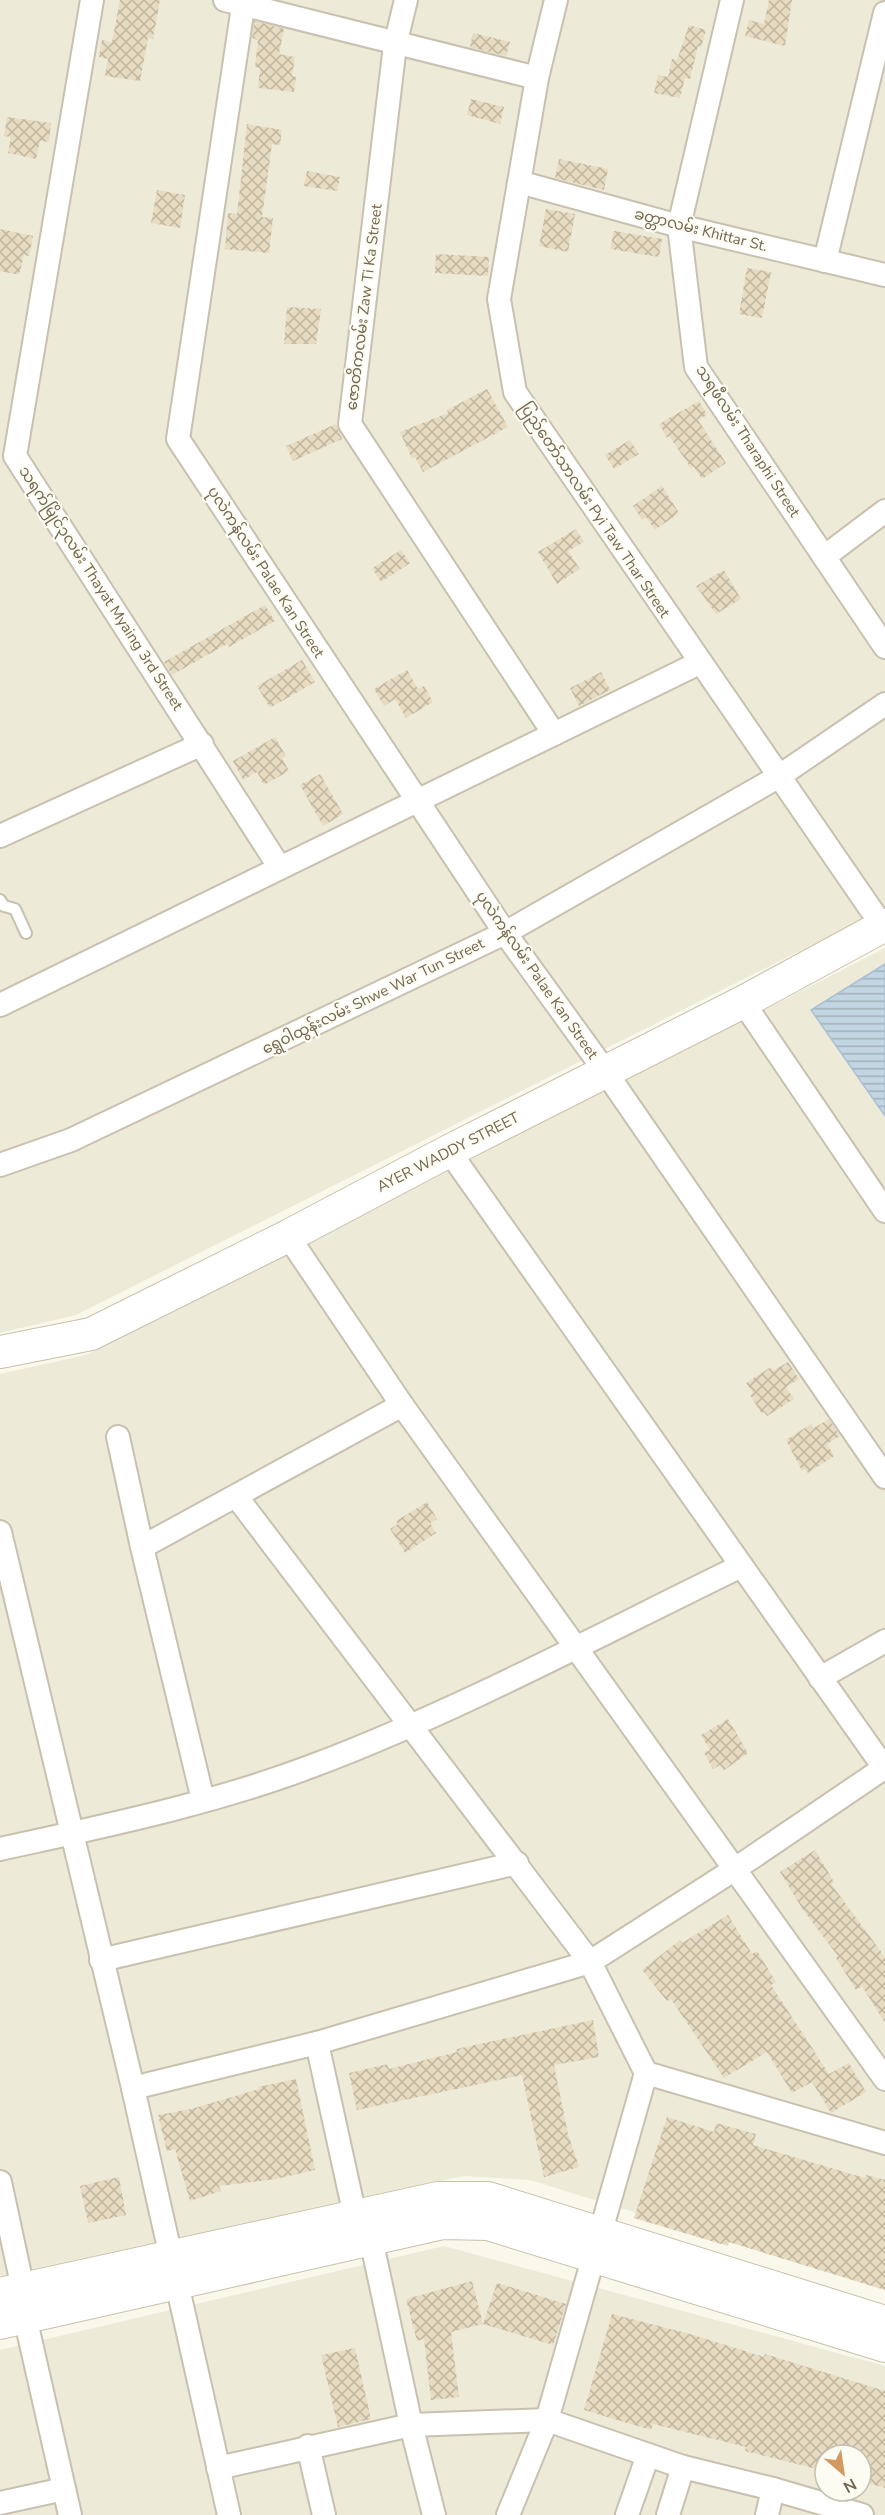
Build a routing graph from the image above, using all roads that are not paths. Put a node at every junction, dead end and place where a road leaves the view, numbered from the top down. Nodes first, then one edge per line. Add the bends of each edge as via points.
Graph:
1 (92, 0) edge
2 (406, 0) edge
3 (556, 0) edge
4 (732, 0) edge
5 (238, 2) edge
6 (885, 13) edge
7 (395, 45) junction
8 (537, 78) junction
9 (519, 182) junction
10 (679, 225) junction
11 (825, 261) junction
12 (885, 275) edge
13 (8, 455) edge
14 (885, 511) edge
15 (824, 557) junction
16 (885, 647) edge
17 (699, 663) junction
18 (885, 704) edge
19 (554, 734) junction
20 (202, 744) junction
21 (778, 777) junction
22 (417, 801) junction
23 (0, 836) edge
24 (280, 868) junction
25 (0, 900) edge
26 (884, 926) edge
27 (26, 933) dead end
28 (505, 933) junction
29 (743, 1002) junction
30 (0, 1005) edge
31 (605, 1071) junction
32 (449, 1151) junction
33 (0, 1165) edge
34 (885, 1211) edge
35 (288, 1236) junction
36 (0, 1352) edge
37 (402, 1405) junction
38 (118, 1437) dead end
39 (885, 1477) edge
40 (236, 1496) junction
41 (0, 1532) edge
42 (142, 1547) junction
43 (741, 1566) junction
44 (885, 1641) edge
45 (577, 1646) junction
46 (820, 1678) junction
47 (411, 1724) junction
48 (884, 1769) edge
49 (203, 1800) junction
50 (71, 1833) junction
51 (0, 1849) edge
52 (517, 1863) junction
53 (735, 1869) junction
54 (101, 1960) junction
55 (590, 1962) junction
56 (316, 2043) junction
57 (646, 2073) junction
58 (885, 2079) edge
59 (133, 2088) junction
60 (885, 2143) edge
61 (0, 2182) edge
62 (363, 2228) junction
63 (597, 2244) junction
64 (174, 2270) junction
65 (12, 2306) edge
66 (885, 2322) edge
67 (885, 2346) edge
68 (547, 2420) junction
69 (411, 2425) junction
70 (308, 2446) junction
71 (648, 2455) junction
72 (683, 2467) junction
73 (219, 2469) junction
74 (64, 2489) junction
75 (773, 2489) junction
76 (0, 2503) edge
77 (70, 2515) edge
78 (229, 2515) edge
79 (324, 2515) edge
80 (434, 2515) edge
81 (508, 2515) edge
82 (627, 2515) edge
83 (668, 2515) edge
84 (767, 2515) edge
85 (862, 2515) edge

1 - 13 street, သရက်မြိုင်၃လမ်း Thayat Myaing 3rd Street
2 - 7 street, ဇောတိကလမ်း Zaw Ti Ka Street
3 - 8 street, ပြည်တော်သာလမ်း Pyi Taw Thar Street
4 - 10 street, သရဖီလမ်း Tharaphi Street
5 - 7 street
5 - 22 street, ပုလဲကန်လမ်း Palae Kan Street via 178,439
6 - 11 street
7 - 8 street
7 - 19 street, ဇောတိကလမ်း Zaw Ti Ka Street via 350,424
8 - 9 street, ပြည်တော်သာလမ်း Pyi Taw Thar Street
9 - 10 street, ခတ္တာလမ်း Khittar St.
9 - 17 street, ပြည်တော်သာလမ်း Pyi Taw Thar Street via 499,299 515,392
10 - 11 street, ခတ္တာလမ်း Khittar St.
10 - 15 street, သရဖီလမ်း Tharaphi Street via 696,367
11 - 12 street, ခတ္တာလမ်း Khittar St.
13 - 20 street, သရက်မြိုင်၃လမ်း Thayat Myaing 3rd Street
14 - 15 street
15 - 16 street, သရဖီလမ်း Tharaphi Street
17 - 19 street
17 - 21 street, ပြည်တော်သာလမ်း Pyi Taw Thar Street
18 - 21 street, ရွှေဝါထွန်းလမ်း Shwe War Tun Street
19 - 22 street
20 - 23 street
20 - 24 street, သရက်မြိုင်၃လမ်း Thayat Myaing 3rd Street
21 - 26 street, ပြည်တော်သာလမ်း Pyi Taw Thar Street
21 - 28 street, ရွှေဝါထွန်းလမ်း Shwe War Tun Street
22 - 24 street
22 - 28 street, ပုလဲကန်လမ်း Palae Kan Street
24 - 30 street
25 - 27 lane via 4,906 15,909
26 - 29 street, AYER WADDY STREET
28 - 31 street, ပုလဲကန်လမ်း Palae Kan Street
28 - 33 street, ရွှေဝါထွန်းလမ်း Shwe War Tun Street via 70,1140
29 - 31 street, AYER WADDY STREET
29 - 34 street
31 - 32 street, AYER WADDY STREET
31 - 39 street, ပုလဲကန်လမ်း Palae Kan Street
32 - 35 street, AYER WADDY STREET
32 - 43 street
35 - 36 street, AYER WADDY STREET via 91,1334
35 - 37 street
37 - 40 street
37 - 45 street
38 - 42 street
40 - 42 street
40 - 47 street
41 - 50 street
42 - 49 street
43 - 45 street
43 - 46 street
44 - 46 street
45 - 47 street
45 - 53 street
46 - 48 street
47 - 49 street via 312,1766
47 - 52 street
48 - 53 street
49 - 50 street
50 - 51 street
50 - 54 street
52 - 54 street
52 - 55 street
53 - 55 street
53 - 58 street
54 - 59 street
55 - 56 street
55 - 57 street
56 - 59 street
56 - 62 street
57 - 60 street
57 - 63 street
59 - 64 street
61 - 65 street
62 - 63 street via 488,2224
62 - 64 street
62 - 69 street
63 - 66 street
63 - 67 street
63 - 68 street
64 - 65 street
64 - 73 street
65 - 74 street
68 - 69 street
68 - 71 street
68 - 81 street
69 - 70 street
69 - 80 street
70 - 73 street
70 - 79 street
71 - 72 street
71 - 82 street
72 - 75 street
72 - 83 street
73 - 78 street
74 - 76 street
74 - 77 street
75 - 84 street
75 - 85 street

